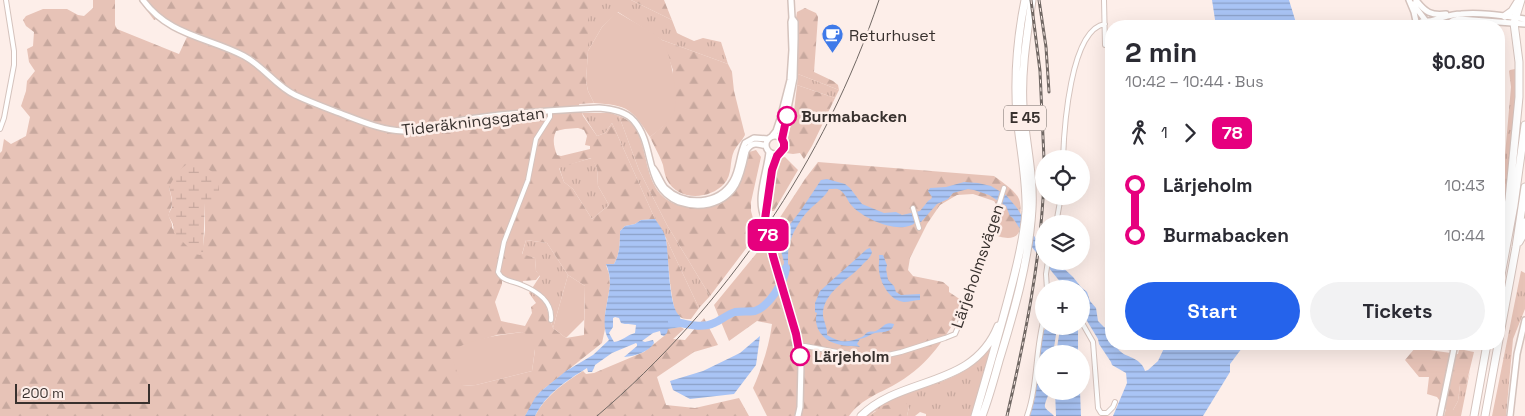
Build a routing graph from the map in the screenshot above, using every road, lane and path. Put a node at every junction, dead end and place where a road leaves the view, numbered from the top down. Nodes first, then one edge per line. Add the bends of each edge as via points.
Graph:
1 (6, 0) edge
2 (143, 0) edge
3 (791, 0) edge
4 (1025, 0) edge
5 (1032, 0) edge
6 (1104, 0) edge
7 (1410, 0) edge
8 (1416, 0) edge
9 (1519, 0) edge
10 (1454, 14) junction
11 (1506, 16) junction
12 (792, 18) junction
13 (1416, 20) edge
14 (1427, 20) edge
15 (1432, 20) edge
16 (1456, 20) edge
17 (1490, 20) edge
18 (1505, 20) edge
19 (1521, 21) edge
20 (1105, 24) junction
21 (1105, 45) dead end
22 (550, 111) junction
23 (1525, 126) edge
24 (0, 129) edge
25 (770, 138) junction
26 (782, 139) junction
27 (766, 146) junction
28 (1063, 150) edge
29 (769, 152) junction
30 (778, 154) junction
31 (653, 168) junction
32 (1525, 187) edge
33 (1004, 188) dead end
34 (913, 208) dead end
35 (765, 219) junction
36 (1525, 222) edge
37 (1505, 224) edge
38 (919, 228) dead end
39 (1516, 247) junction
40 (1505, 253) edge
41 (1011, 290) junction
42 (1505, 307) edge
43 (551, 320) dead end
44 (1525, 320) edge
45 (1040, 335) edge
46 (1088, 335) edge
47 (799, 346) junction
48 (1454, 350) edge
49 (1486, 350) edge
50 (1497, 350) edge
51 (1115, 402) dead end
52 (983, 415) edge
53 (798, 416) edge
54 (861, 416) edge
55 (975, 416) edge
56 (1027, 416) edge
57 (1440, 416) edge
58 (1474, 416) edge
59 (1485, 416) edge
60 (1510, 416) edge

1 - 24 street via 14,65
2 - 22 street, Tideräkningsgatan via 166,23 185,34 243,55 294,94 372,125 408,131 462,120
3 - 12 street
4 - 41 highway, E 45 via 1015,83 1026,211
5 - 52 highway, E 45 via 1023,80 1032,179 1026,261
6 - 20 street
7 - 13 street
7 - 14 street
8 - 10 street via 1426,12
9 - 11 highway
9 - 19 highway
10 - 11 street
10 - 15 street
11 - 19 street
12 - 25 street via 790,80 780,120
12 - 26 street via 795,22 794,78
16 - 17 street
18 - 19 street
19 - 37 highway via 1519,97
20 - 21 street
20 - 28 street via 1090,34 1078,56 1067,104
22 - 31 street, Tideräkningsgatan via 599,108 626,114 638,127
22 - 43 street via 550,117 536,139 528,180 504,242 498,272 504,279 522,285 543,299 550,306
23 - 40 highway
25 - 26 street via 778,136
25 - 27 street
25 - 31 street, Tideräkningsgatan via 754,138 745,143 733,182 720,195 708,200 690,200 674,195
26 - 30 street via 784,148
27 - 29 street
27 - 31 street, Tideräkningsgatan via 756,144 749,147 733,189 707,204 687,204 669,197 656,182
29 - 30 street
29 - 35 street via 762,192
30 - 35 street via 770,177
32 - 39 highway
33 - 47 street, Lärjeholmsvägen via 968,304 955,334 901,352 871,357
34 - 38 street
35 - 47 street
36 - 39 highway via 1523,235
39 - 42 highway
41 - 54 highway, E 45 via 996,330 970,362 943,378 887,397
41 - 55 highway
44 - 60 street via 1516,354
45 - 56 street
46 - 51 street via 1092,342 1098,408 1101,413 1107,413
47 - 53 street
48 - 57 street
49 - 58 highway
50 - 59 highway

